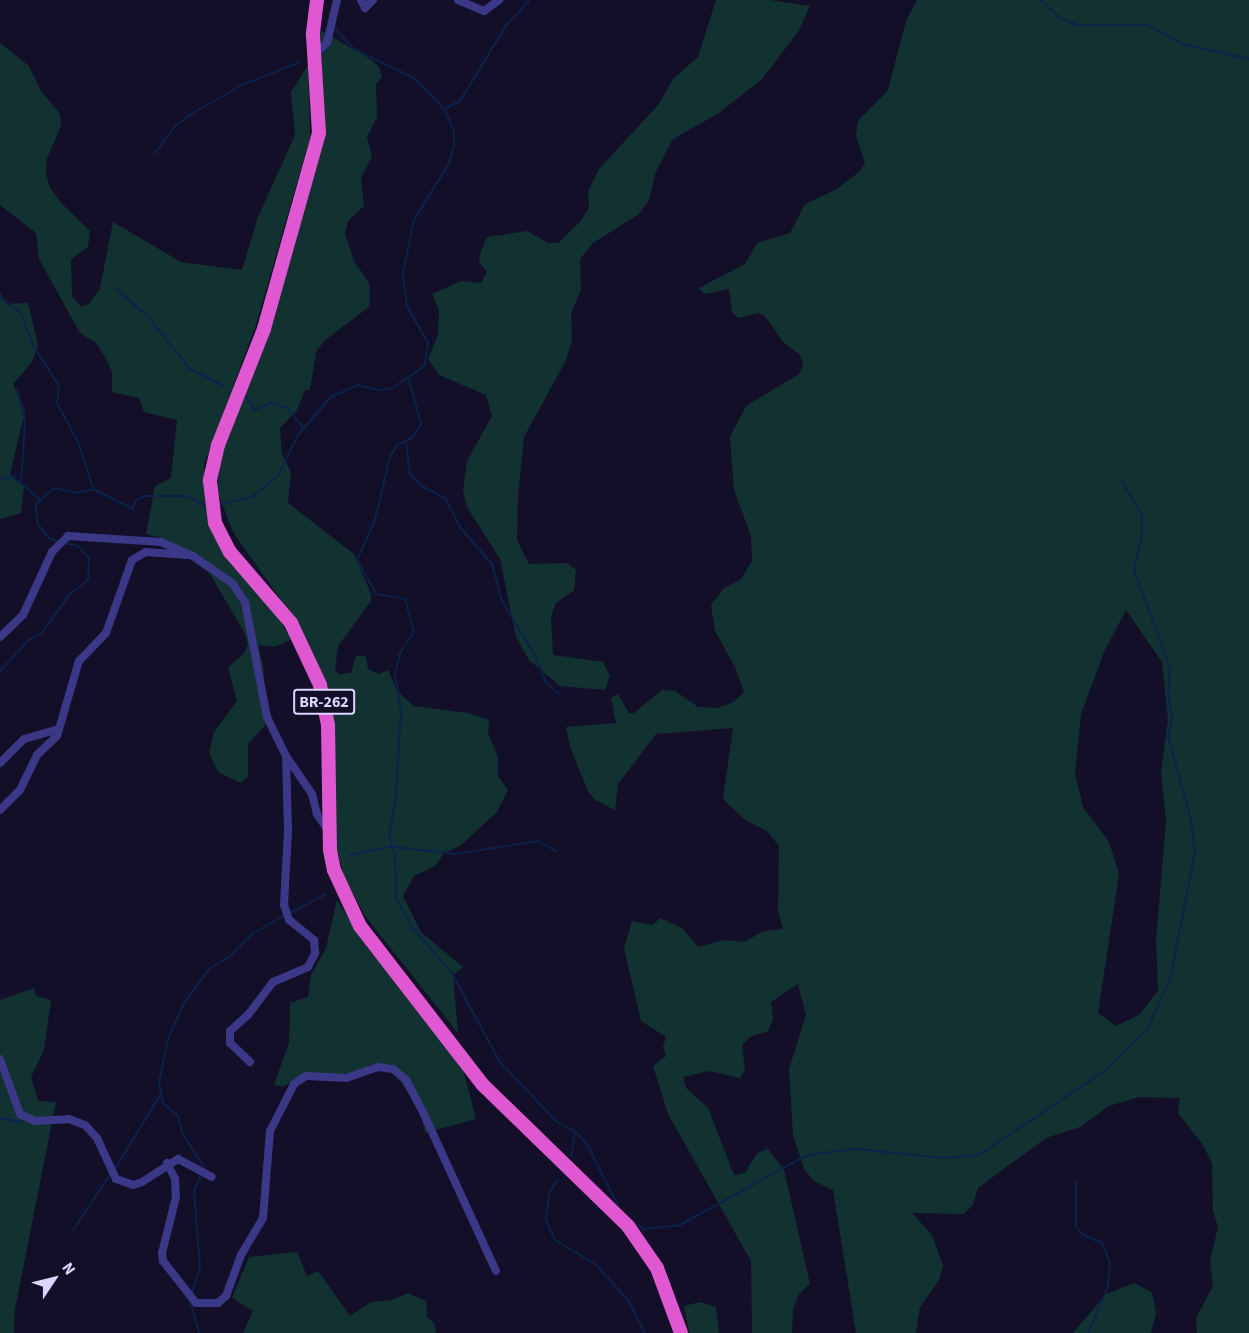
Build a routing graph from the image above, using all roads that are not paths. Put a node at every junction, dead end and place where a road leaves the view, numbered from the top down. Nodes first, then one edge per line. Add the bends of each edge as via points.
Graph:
1 (317, 0) edge
2 (337, 0) edge
3 (361, 0) edge
4 (373, 0) edge
5 (458, 0) edge
6 (499, 0) edge
7 (315, 54) junction
8 (193, 556) junction
9 (0, 637) edge
10 (59, 729) junction
11 (286, 756) junction
12 (0, 763) edge
13 (0, 810) edge
14 (329, 833) junction
15 (0, 1059) edge
16 (250, 1062) dead end
17 (167, 1163) junction
18 (212, 1177) dead end
19 (496, 1271) dead end
20 (681, 1333) edge

1 - 7 highway, BR-262
2 - 7 street via 327,43
3 - 4 street via 365,8
5 - 6 street via 484,11
7 - 14 highway, BR-262 via 320,117 315,151 264,329 218,445 210,481 211,506 220,537 291,623 320,685 328,725
8 - 9 street via 161,542 68,536 52,552 23,615
8 - 10 street via 146,552 132,560 106,633 79,661
8 - 11 street via 232,583 245,602 267,717
10 - 12 street via 24,739
10 - 13 street via 54,742 37,755 20,790
11 - 14 street via 312,794 317,814
11 - 16 street via 288,831 284,905 289,920 314,940 315,953 308,967 273,982 249,1015 230,1031 230,1043
14 - 20 highway, BR-262 via 334,870 360,926 483,1085 628,1226 657,1268
15 - 17 street via 20,1114 35,1121 69,1119 85,1125 97,1138 116,1179 132,1185 142,1182
17 - 18 street via 178,1159
17 - 19 street via 175,1179 176,1197 163,1261 196,1303 218,1303 226,1296 241,1255 263,1218 270,1131 294,1083 306,1076 350,1077 378,1067 393,1069 405,1080 422,1110

